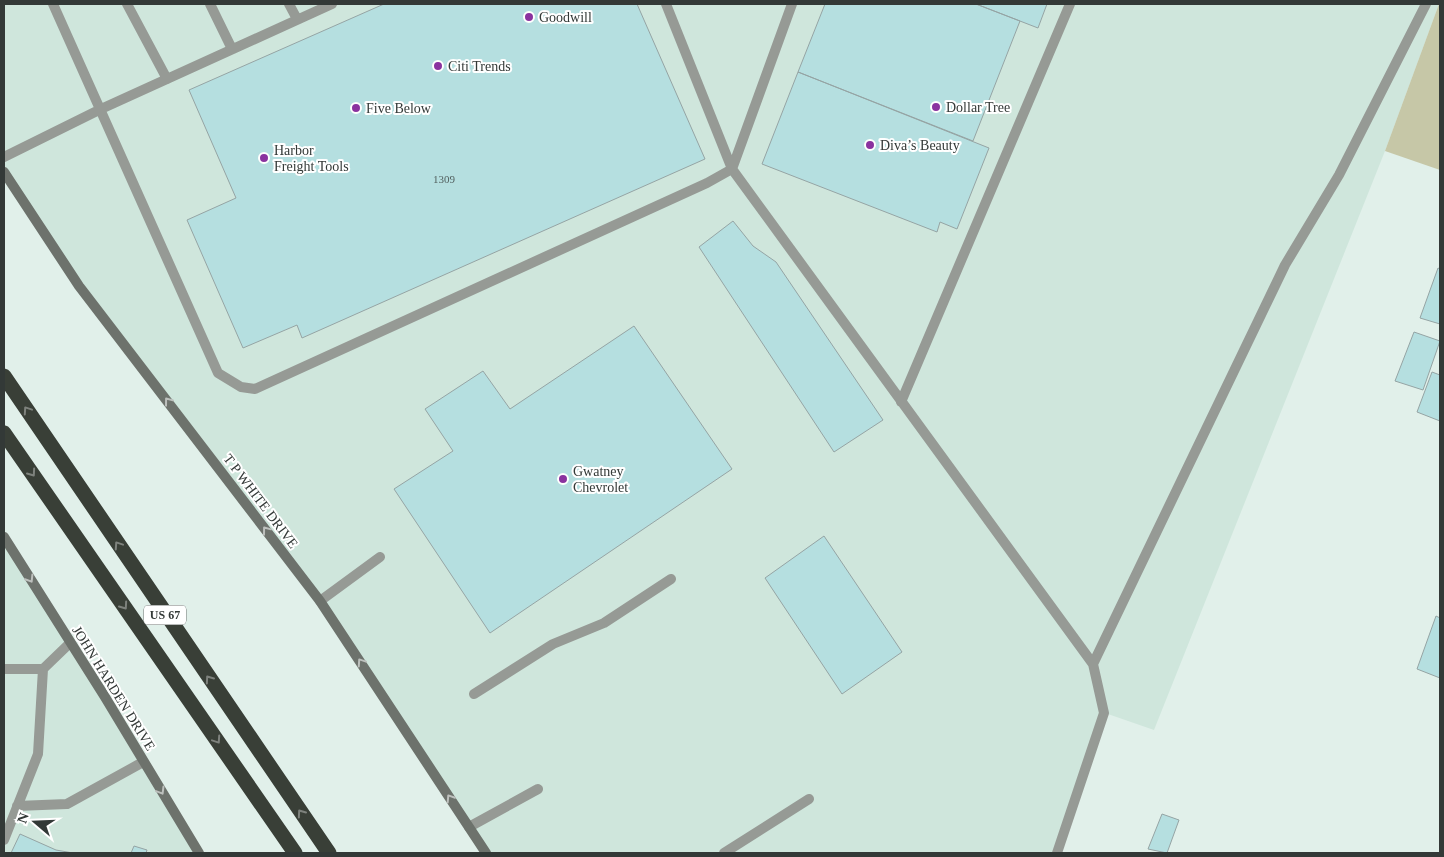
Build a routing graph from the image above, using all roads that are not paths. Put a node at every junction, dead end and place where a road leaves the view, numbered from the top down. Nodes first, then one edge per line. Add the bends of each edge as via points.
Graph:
1 (53, 4) edge
2 (127, 4) edge
3 (210, 4) edge
4 (289, 4) edge
5 (332, 4) edge
6 (666, 4) edge
7 (792, 4) edge
8 (1070, 4) edge
9 (1426, 4) edge
10 (297, 20) junction
11 (232, 49) junction
12 (167, 79) junction
13 (101, 109) junction
14 (4, 157) edge
15 (732, 169) junction
16 (4, 172) edge
17 (4, 376) edge
18 (901, 402) junction
19 (4, 433) edge
20 (4, 537) edge
21 (380, 557) dead end
22 (671, 579) dead end
23 (320, 601) junction
24 (70, 643) junction
25 (1093, 664) junction
26 (4, 669) edge
27 (44, 669) junction
28 (474, 694) dead end
29 (143, 762) junction
30 (538, 789) dead end
31 (809, 799) dead end
32 (17, 806) junction
33 (469, 827) junction
34 (4, 840) edge
35 (199, 853) edge
36 (295, 853) edge
37 (329, 853) edge
38 (486, 853) edge
39 (724, 853) edge
40 (1057, 853) edge

1 - 13 lane
2 - 12 lane
3 - 11 lane
4 - 10 lane
5 - 10 lane
6 - 15 lane
7 - 15 lane
8 - 18 lane
9 - 25 lane via 1338,175 1286,265
10 - 11 lane
11 - 12 lane
12 - 13 lane
13 - 14 lane
13 - 15 lane via 218,373 241,388 255,389
15 - 18 lane
23 -> 16 main road, T P WHITE DRIVE via 79,286
37 -> 17 highway, US 67
18 - 25 lane
19 -> 36 highway, US 67
20 -> 24 main road, JOHN HARDEN DRIVE
21 - 23 lane
22 - 28 lane via 604,623 553,644
33 -> 23 main road, T P WHITE DRIVE
24 - 27 lane
24 - 29 main road, JOHN HARDEN DRIVE
25 - 40 lane via 1104,713
26 - 27 lane
27 - 32 lane via 38,754
29 - 32 lane via 67,804
29 -> 35 main road, JOHN HARDEN DRIVE
30 - 33 lane
31 - 39 lane
32 - 34 lane
33 - 38 main road, T P WHITE DRIVE

